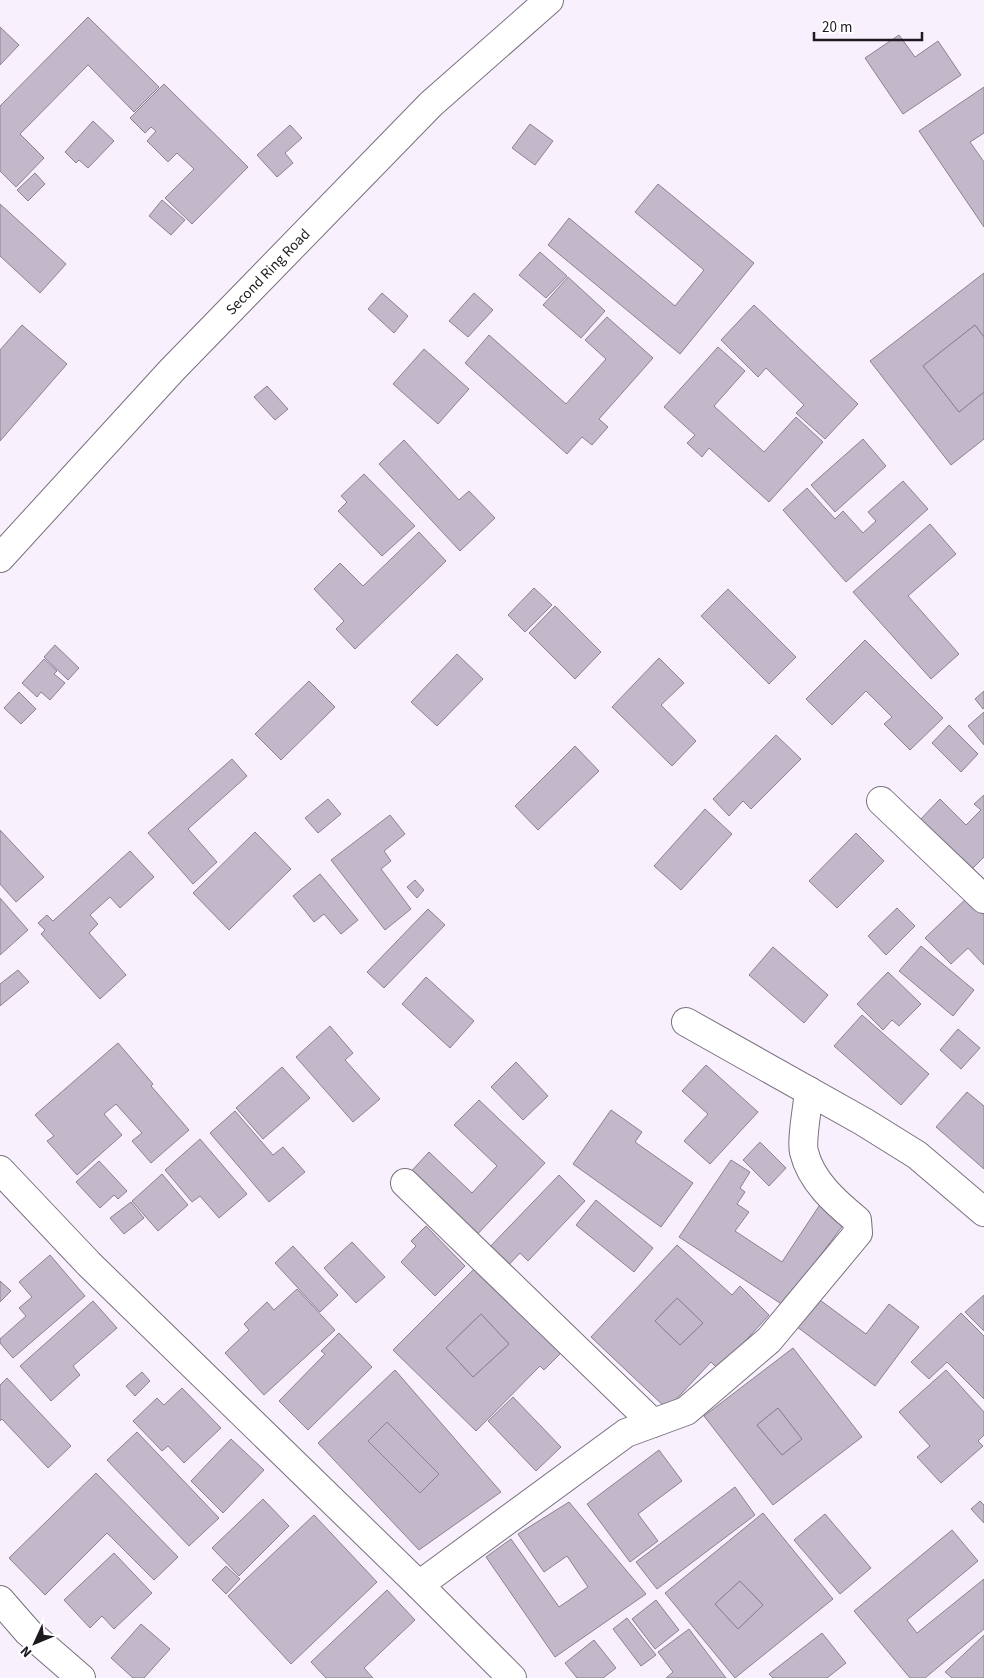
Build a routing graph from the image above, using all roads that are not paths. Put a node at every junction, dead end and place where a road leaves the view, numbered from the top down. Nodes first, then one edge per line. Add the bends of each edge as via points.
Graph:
1 (549, 0) edge
2 (0, 558) edge
3 (881, 801) dead end
4 (984, 899) edge
5 (686, 1022) dead end
6 (809, 1091) junction
7 (0, 1170) edge
8 (404, 1183) dead end
9 (984, 1212) edge
10 (652, 1423) junction
11 (419, 1585) junction
12 (0, 1600) edge
13 (81, 1678) edge
14 (512, 1678) edge

1 - 2 street, Second Ring Road via 431,104 172,370
3 - 4 street
5 - 6 street
6 - 9 street via 917,1155
6 - 10 street via 803,1151 815,1179 857,1220 858,1233 769,1340 686,1411
7 - 11 street via 89,1264
8 - 10 street
10 - 11 street via 626,1433
11 - 14 street
12 - 13 street via 28,1632

